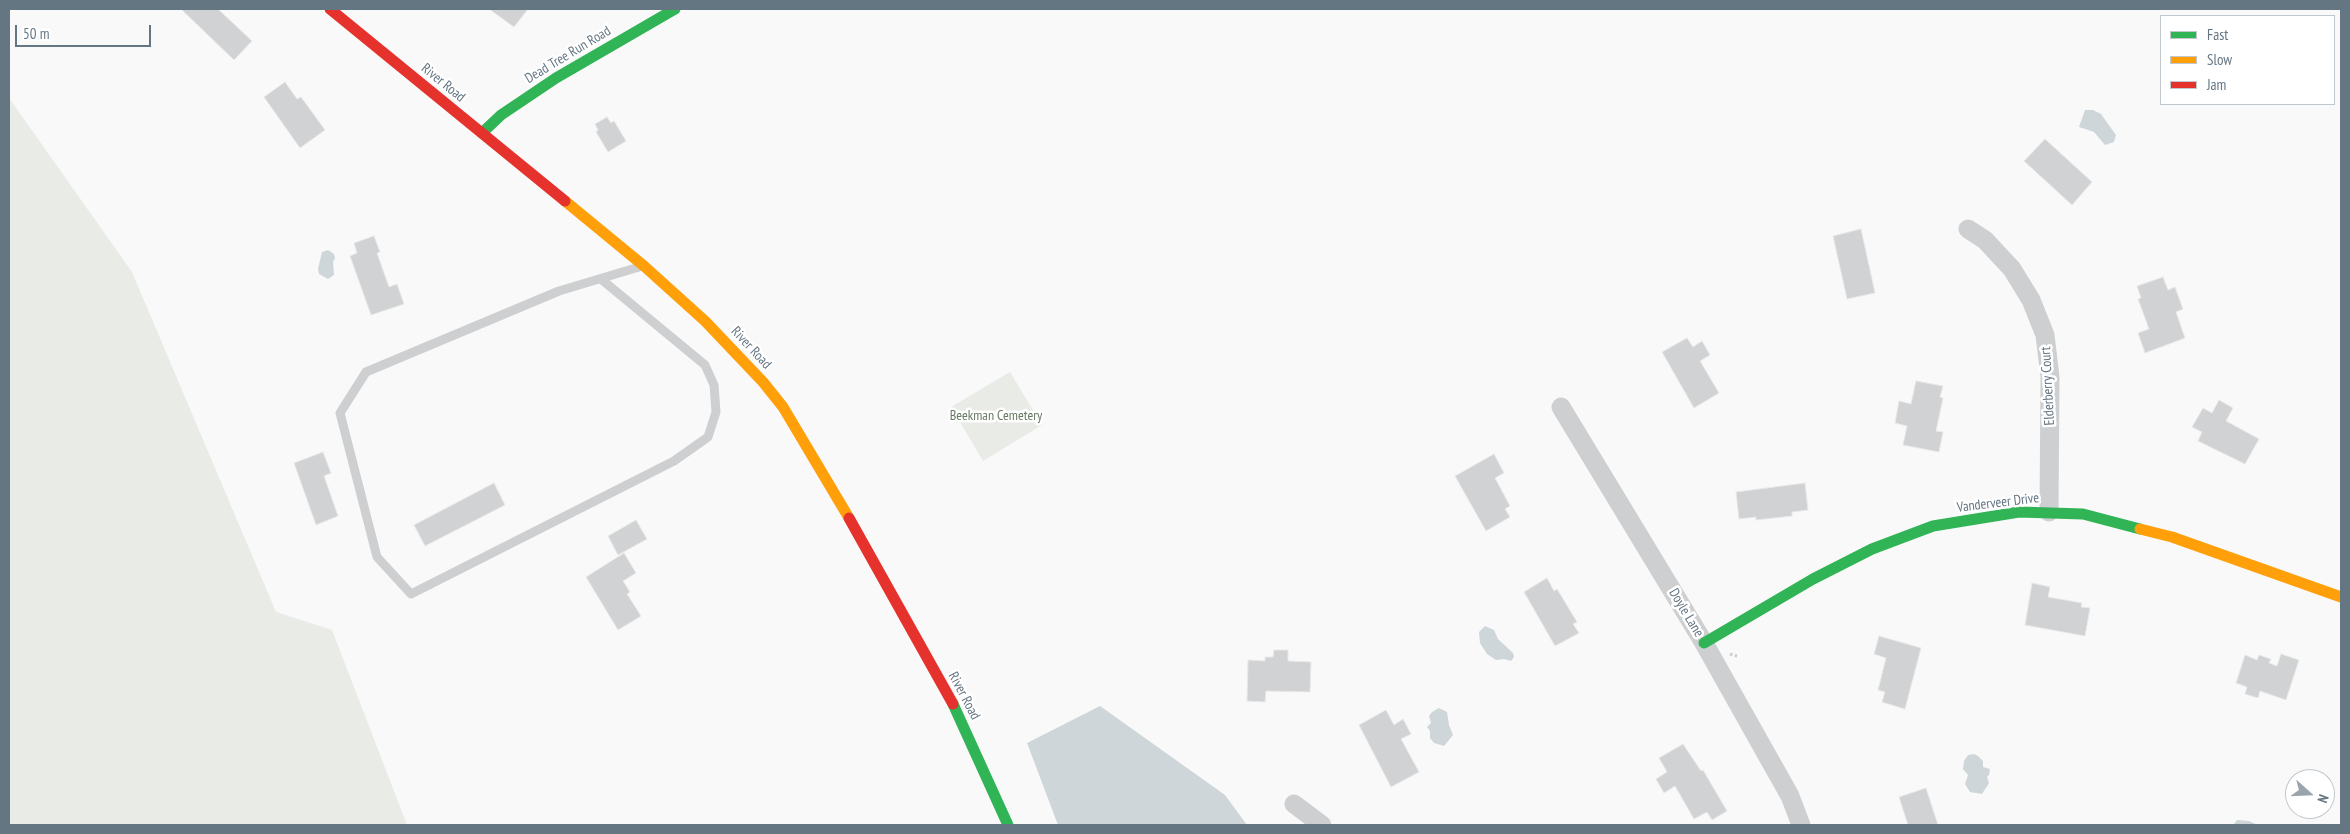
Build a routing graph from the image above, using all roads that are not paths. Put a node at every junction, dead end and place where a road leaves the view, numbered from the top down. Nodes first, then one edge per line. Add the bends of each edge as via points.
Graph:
1 (330, 9) edge
2 (675, 9) edge
3 (482, 133) junction
4 (1968, 229) dead end
5 (644, 266) junction
6 (601, 279) junction
7 (1561, 407) dead end
8 (2049, 512) junction
9 (2341, 597) edge
10 (1704, 643) junction
11 (1294, 804) dead end
12 (1008, 825) edge
13 (1322, 825) edge
14 (1801, 825) edge

1 - 3 main road, River Road
2 - 3 main road, Dead Tree Run Road via 556,78 501,115
3 - 5 main road, River Road
4 - 8 street, Elderberry Court via 1985,240 2012,269 2031,300 2045,334 2050,377
5 - 6 lane
5 - 12 main road, River Road via 705,321 783,407 828,479 961,719
6 - 6 lane via 559,291 366,372 340,413 377,557 412,594 674,461 708,437 716,412 714,386 705,365
7 - 10 street, Doyle Lane
8 - 9 main road, Vanderveer Drive via 2083,514 2172,537
8 - 10 main road, Vanderveer Drive via 2019,512 1933,526 1898,539 1813,580
10 - 14 street, Doyle Lane via 1790,796
11 - 13 street

